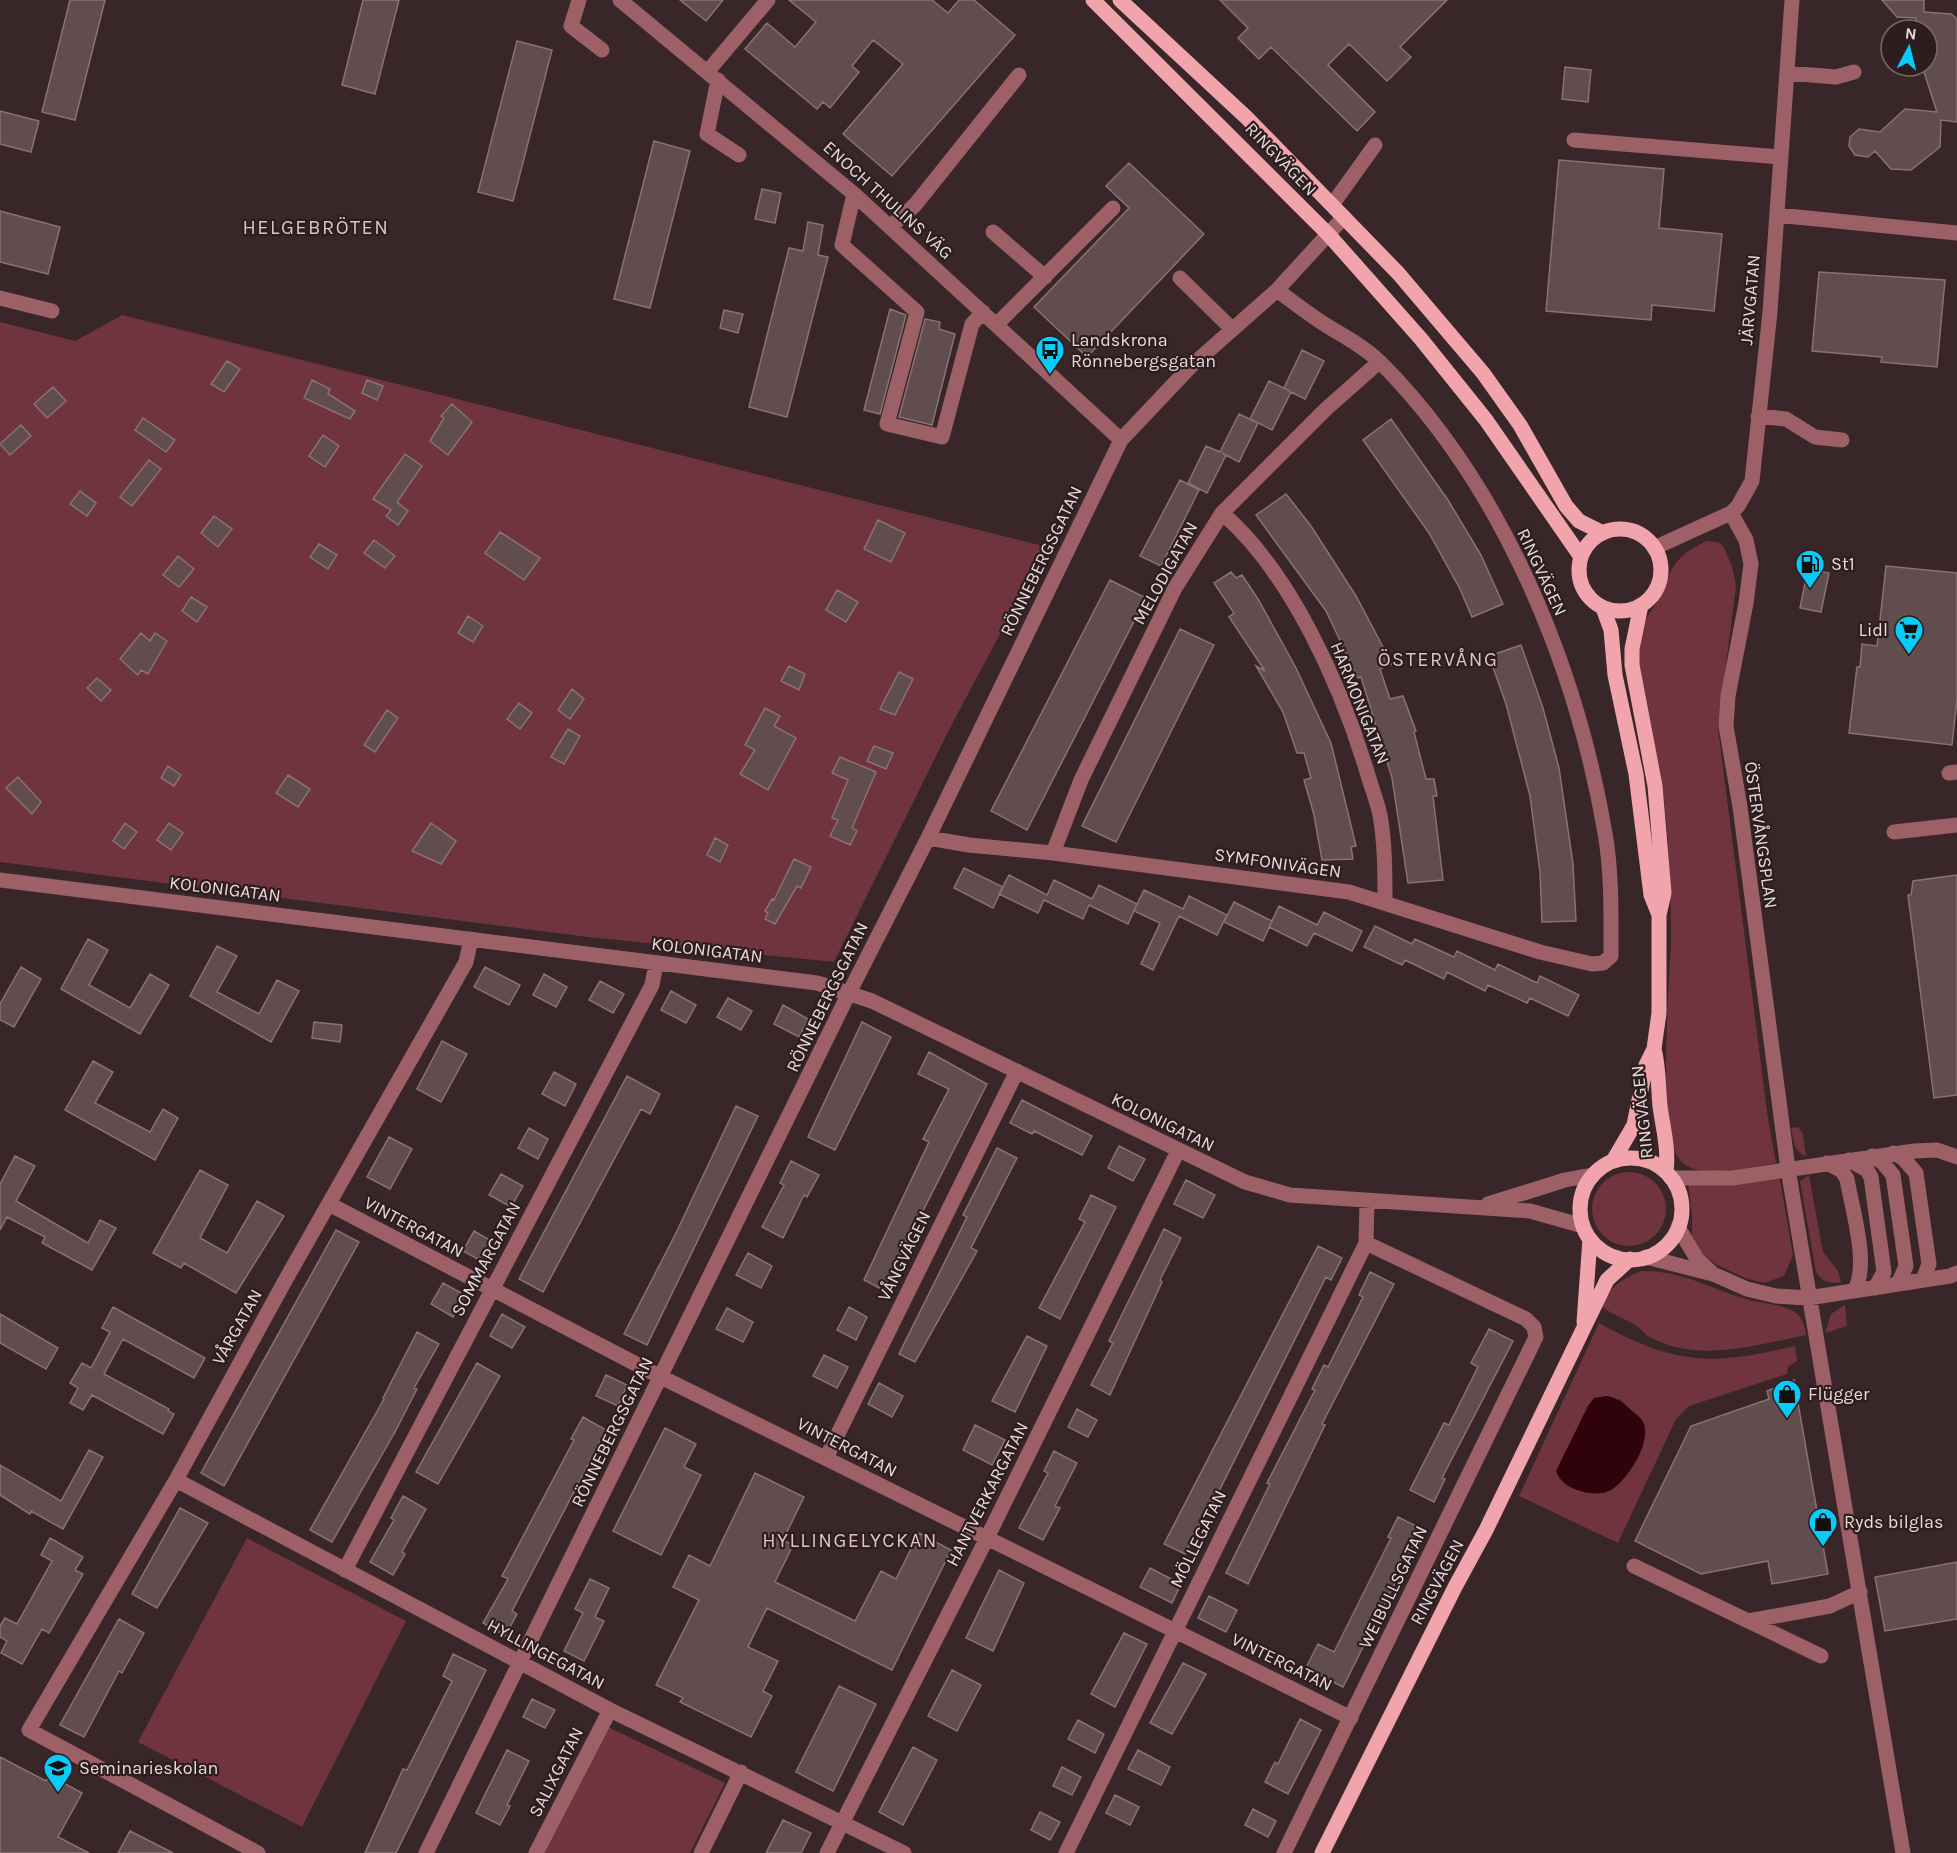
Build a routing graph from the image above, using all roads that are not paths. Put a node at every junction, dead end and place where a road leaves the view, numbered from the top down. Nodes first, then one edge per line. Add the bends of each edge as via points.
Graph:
1 (579, 0) edge
2 (620, 0) edge
3 (768, 0) edge
4 (1093, 0) edge
5 (1120, 0) edge
6 (1792, 0) edge
7 (602, 50) dead end
8 (1854, 72) dead end
9 (1787, 73) junction
10 (1019, 75) dead end
11 (713, 76) junction
12 (1574, 141) dead end
13 (1375, 146) dead end
14 (739, 156) dead end
15 (1781, 157) junction
16 (854, 194) junction
17 (1332, 205) junction
18 (1113, 208) dead end
19 (1777, 215) junction
20 (1344, 217) junction
21 (890, 227) junction
22 (993, 232) dead end
23 (1957, 233) edge
24 (1328, 234) junction
25 (1045, 277) junction
26 (1180, 278) dead end
27 (1277, 290) junction
28 (0, 298) edge
29 (52, 311) dead end
30 (983, 312) junction
31 (996, 325) junction
32 (1232, 328) junction
33 (1379, 362) junction
34 (1758, 416) junction
35 (1121, 440) junction
36 (1842, 440) dead end
37 (1222, 513) junction
38 (1731, 513) junction
39 (1603, 533) junction
40 (1654, 548) junction
41 (1581, 557) junction
42 (1641, 605) junction
43 (1603, 608) junction
44 (1957, 825) edge
45 (1894, 832) dead end
46 (928, 838) junction
47 (1053, 853) junction
48 (0, 880) edge
49 (1385, 901) junction
50 (1659, 915) junction
51 (471, 939) junction
52 (1611, 956) joint
53 (656, 964) junction
54 (850, 991) junction
55 (1654, 1049) junction
56 (1017, 1071) junction
57 (1178, 1151) junction
58 (1893, 1153) junction
59 (1872, 1156) junction
60 (1957, 1157) edge
61 (1849, 1160) junction
62 (1613, 1161) junction
63 (1827, 1163) junction
64 (1788, 1169) junction
65 (1592, 1175) junction
66 (1669, 1175) junction
67 (1367, 1201) junction
68 (329, 1203) junction
69 (1482, 1206) junction
70 (1678, 1227) junction
71 (1586, 1232) junction
72 (1366, 1243) junction
73 (1638, 1258) junction
74 (1957, 1272) edge
75 (1713, 1275) junction
76 (1923, 1280) junction
77 (1898, 1284) junction
78 (1875, 1288) junction
79 (492, 1290) junction
80 (1854, 1291) junction
81 (1808, 1298) junction
82 (1584, 1328) junction
83 (661, 1377) junction
84 (826, 1458) junction
85 (176, 1480) junction
86 (986, 1540) junction
87 (1634, 1566) dead end
88 (345, 1570) junction
89 (1860, 1593) junction
90 (1748, 1621) junction
91 (1174, 1630) junction
92 (1821, 1656) dead end
93 (520, 1663) junction
94 (610, 1710) junction
95 (1350, 1718) junction
96 (741, 1772) junction
97 (843, 1823) junction
98 (258, 1853) edge
99 (426, 1853) edge
100 (536, 1853) edge
101 (701, 1853) edge
102 (827, 1853) edge
103 (904, 1853) edge
104 (1066, 1853) edge
105 (1284, 1853) edge
106 (1322, 1853) edge
107 (1903, 1853) edge

1 - 7 street via 571,26
2 - 11 street, ENOCH THULINS VÄG
3 - 11 street
4 - 24 main road, RINGVÄGEN
5 - 17 main road, RINGVÄGEN
6 - 9 street, JÄRVGATAN
8 - 9 street via 1836,77
9 - 15 street, JÄRVGATAN
10 - 21 street via 915,205
11 - 14 street via 707,134
11 - 16 street, ENOCH THULINS VÄG
12 - 15 street
13 - 17 street
15 - 19 street, JÄRVGATAN
16 - 21 street, ENOCH THULINS VÄG
16 - 30 street via 842,245 917,312 887,424 942,437 972,324
17 - 20 main road, RINGVÄGEN
18 - 25 street
19 - 23 street
19 - 34 street, JÄRVGATAN
20 - 24 street, RÖNNEBERGSGATAN
20 - 39 main road, RINGVÄGEN via 1483,373 1520,425 1566,506 1579,521
21 - 30 street, ENOCH THULINS VÄG
22 - 25 street
24 - 27 street, RÖNNEBERGSGATAN
24 - 41 main road, RINGVÄGEN via 1455,379
25 - 31 street
26 - 32 street
27 - 32 street, RÖNNEBERGSGATAN
27 - 33 street, RINGVÄGEN
28 - 29 street
30 - 31 street, ENOCH THULINS VÄG
31 - 35 street, ENOCH THULINS VÄG
32 - 35 street, RÖNNEBERGSGATAN
33 - 37 street, MELODIGATAN
33 - 52 street, RINGVÄGEN via 1450,446 1492,513 1525,573 1555,648 1572,692 1605,834
34 - 36 street via 1786,419 1815,437
34 - 38 street, JÄRVGATAN via 1752,481
35 - 46 street, RÖNNEBERGSGATAN
37 - 47 street, MELODIGATAN via 1176,588 1081,780
37 - 49 street, HARMONIGATAN via 1263,558 1313,637 1334,680 1356,735 1379,813 1386,855
38 - 40 street
38 - 64 street, ÖSTERVÅNGSPLAN via 1746,540 1751,564 1726,726
39 - 40 main road via 1627,530 1643,536
39 - 41 main road via 1589,543
40 - 42 main road, RINGVÄGEN via 1660,576 1652,596
41 - 43 main road, RINGVÄGEN via 1578,570 1584,590
42 - 43 main road via 1622,611
42 - 50 main road, RINGVÄGEN via 1632,665 1659,819 1664,893
43 - 50 main road, RINGVÄGEN via 1611,630 1615,675 1636,774 1651,895
44 - 45 street
46 - 47 street, SYMFONIVÄGEN
46 - 54 street, RÖNNEBERGSGATAN
47 - 49 street, SYMFONIVÄGEN via 1349,892
48 - 51 street, KOLONIGATAN
49 - 52 street, SYMFONIVÄGEN via 1540,952 1592,964 1603,963
50 - 55 main road, RINGVÄGEN via 1659,1013
51 - 53 street, KOLONIGATAN
51 - 68 street, VÅRGATAN via 466,962
53 - 54 street, KOLONIGATAN via 817,983
53 - 79 street, SOMMARGATAN via 652,985
54 - 56 street, KOLONIGATAN
54 - 83 street, RÖNNEBERGSGATAN
55 - 62 main road, RINGVÄGEN via 1646,1065 1634,1125
55 - 66 main road, RINGVÄGEN
56 - 57 street, KOLONIGATAN
56 - 84 street, VÅNGVÄGEN
57 - 67 street, KOLONIGATAN via 1245,1182 1290,1195
57 - 86 street, HANTVERKARGATAN
58 - 59 street
58 - 60 street via 1937,1150
58 - 76 street via 1916,1173 1929,1263
59 - 61 street
59 - 77 street via 1893,1175 1906,1266
61 - 63 street
61 - 78 street via 1867,1170 1871,1177 1884,1265
62 - 65 main road, RINGVÄGEN
62 - 66 main road, RINGVÄGEN via 1637,1158 1653,1163
63 - 64 street
63 - 80 street via 1842,1171 1847,1179 1862,1266
64 - 66 street via 1732,1178
64 - 81 street, ÖSTERVÅNGSPLAN
65 - 69 street, KOLONIGATAN
65 - 71 main road, RINGVÄGEN via 1581,1199
66 - 70 main road, RINGVÄGEN via 1679,1193 1682,1210
67 - 69 street, KOLONIGATAN
67 - 72 street
68 - 79 street, VINTERGATAN
68 - 85 street, VÅRGATAN
69 - 71 street, KOLONIGATAN via 1530,1211
70 - 73 main road, RINGVÄGEN via 1662,1249
70 - 75 street via 1697,1259
71 - 73 main road via 1608,1254
71 - 82 main road, RINGVÄGEN
72 - 91 street, MÖLLEGATAN
72 - 95 street, WEIBULLSGATAN via 1526,1319 1534,1327 1536,1338
73 - 75 street
73 - 82 main road, RINGVÄGEN via 1606,1280
74 - 76 street
75 - 81 street via 1776,1296
76 - 77 street
77 - 78 street
78 - 80 street
79 - 83 street, VINTERGATAN
79 - 88 street, SOMMARGATAN
80 - 81 street
81 - 89 street, ÖSTERVÅNGSPLAN
82 - 106 main road, RINGVÄGEN
83 - 84 street, VINTERGATAN
83 - 93 street, RÖNNEBERGSGATAN
84 - 86 street, VINTERGATAN
85 - 88 street, HYLLINGEGATAN
85 - 98 street, VÅRGATAN via 29,1730
86 - 91 street, VINTERGATAN
86 - 97 street, HANTVERKARGATAN
87 - 90 street
88 - 93 street, HYLLINGEGATAN
89 - 90 street via 1830,1606
89 - 107 street, ÖSTERVÅNGSPLAN
90 - 92 street
91 - 95 street, VINTERGATAN
91 - 104 street, MÖLLEGATAN
93 - 94 street, HYLLINGEGATAN
93 - 99 street, RÖNNEBERGSGATAN
94 - 96 street, HYLLINGEGATAN
94 - 100 street, SALIXGATAN
95 - 105 street, WEIBULLSGATAN
96 - 97 street, HYLLINGEGATAN
96 - 101 street
97 - 102 street, HANTVERKARGATAN
97 - 103 street, HYLLINGEGATAN

